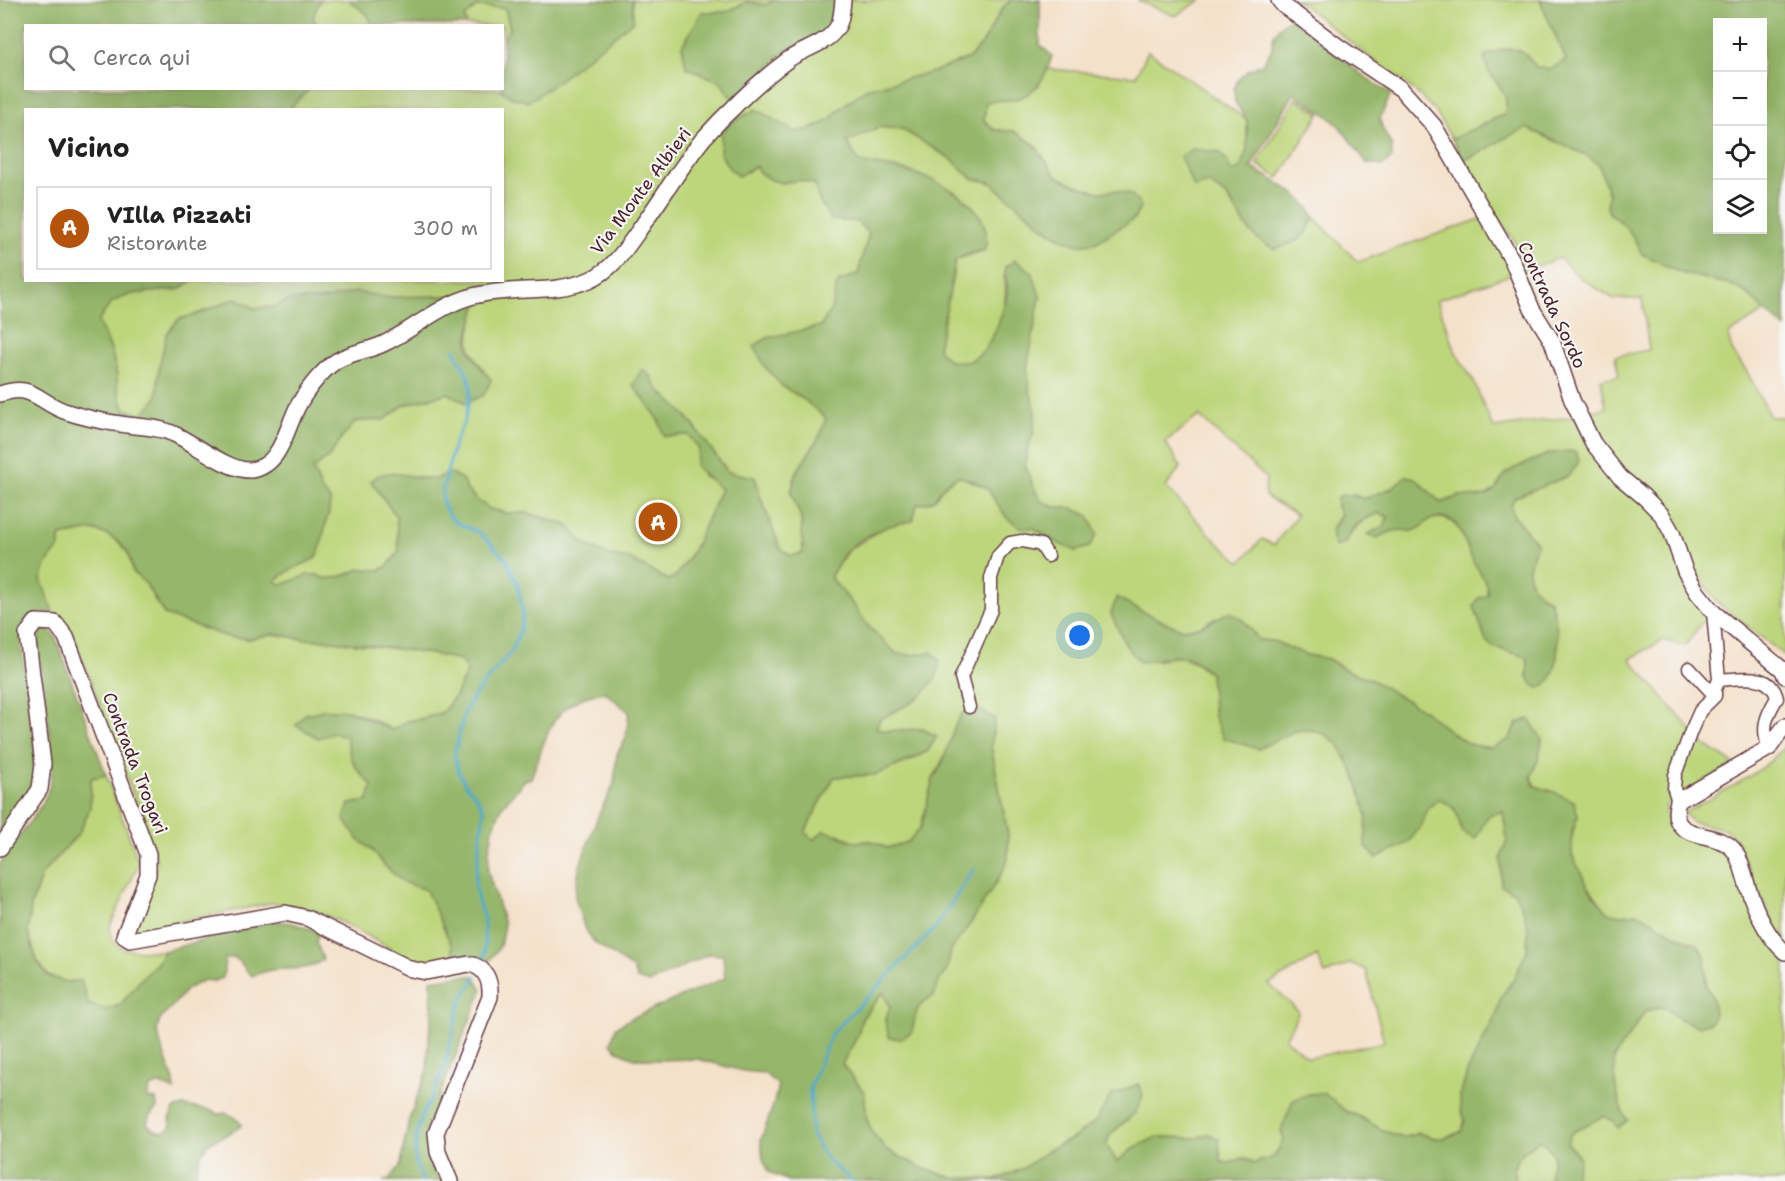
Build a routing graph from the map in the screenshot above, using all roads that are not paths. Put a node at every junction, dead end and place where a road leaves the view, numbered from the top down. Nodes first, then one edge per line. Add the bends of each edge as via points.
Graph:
1 (843, 0) edge
2 (1279, 0) edge
3 (0, 394) edge
4 (1048, 556) dead end
5 (1713, 612) junction
6 (1689, 668) dead end
7 (1785, 676) edge
8 (1719, 680) junction
9 (1715, 696) junction
10 (969, 707) dead end
11 (1785, 726) edge
12 (1769, 748) junction
13 (1678, 801) junction
14 (0, 848) edge
15 (1785, 952) edge
16 (450, 1181) edge

1 - 3 street, Via Monte Albieri via 842,14 832,34 770,73 732,108 703,140 607,270 570,287 483,294 455,301 382,344 341,358 326,368 299,403 279,450 268,464 247,471 234,468 162,429 101,421 62,410 30,392 13,390
2 - 5 street, Contrada Sordo via 1401,89 1434,126 1512,260 1532,309 1552,341 1572,400 1593,443 1620,477 1662,515 1685,571
4 - 10 street via 1041,545 1022,541 1010,543 998,556 990,578 991,610 961,677
5 - 7 street, Contrada Sordo via 1783,670
5 - 8 street
6 - 9 street
8 - 9 street
8 - 12 street via 1748,678 1773,687 1777,698 1768,713 1764,735
9 - 13 street via 1700,711 1691,731 1676,775 1674,789
11 - 12 street
12 - 13 street
13 - 15 street via 1676,817 1684,829 1731,847 1764,924
14 - 16 street, Contrada Trogari via 40,789 43,764 27,634 36,622 55,623 66,637 148,854 148,875 124,936 130,940 285,913 307,918 411,969 426,972 469,964 486,974 490,997 436,1133 438,1152

